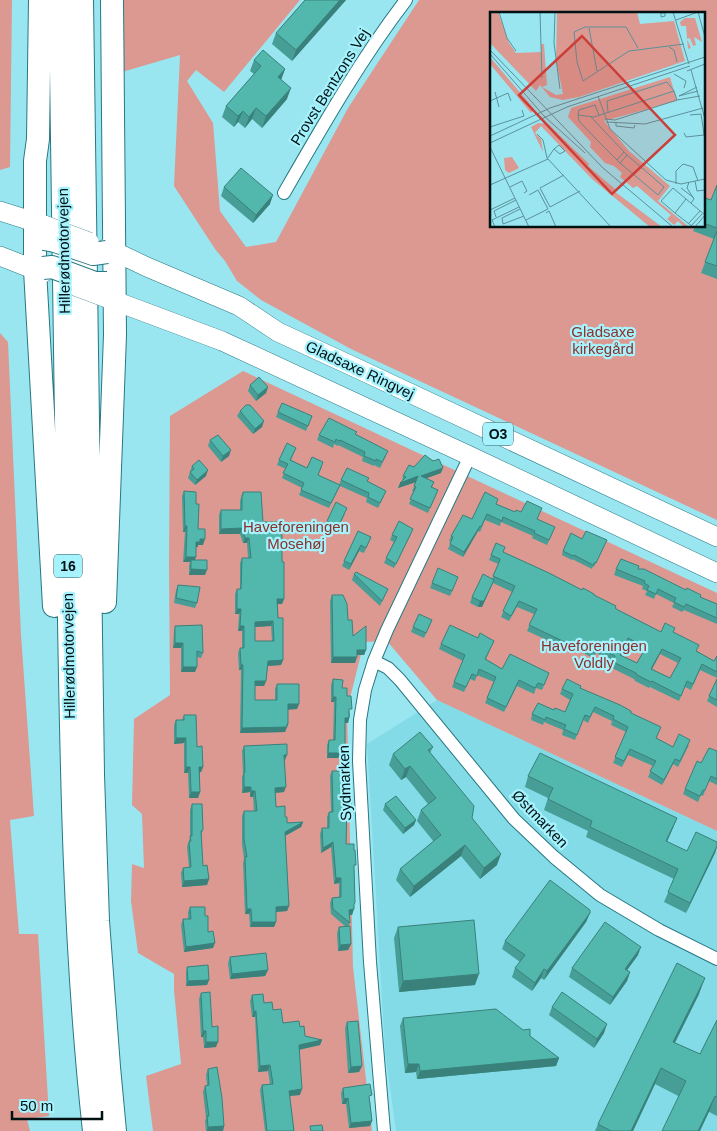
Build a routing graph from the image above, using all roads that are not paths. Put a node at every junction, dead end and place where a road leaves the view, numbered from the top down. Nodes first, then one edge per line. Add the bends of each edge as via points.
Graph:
1 (40, 0) edge
2 (60, 0) edge
3 (112, 0) edge
4 (406, 0) edge
5 (83, 4) edge
6 (284, 193) dead end
7 (0, 211) edge
8 (39, 232) junction
9 (109, 250) junction
10 (0, 256) edge
11 (40, 271) junction
12 (111, 291) junction
13 (470, 456) junction
14 (717, 537) edge
15 (717, 573) edge
16 (374, 661) junction
17 (71, 744) junction
18 (93, 775) junction
19 (717, 959) edge
20 (94, 1131) edge
21 (115, 1131) edge
22 (384, 1131) edge

1 - 8 highway via 35,161
2 - 17 highway, Hillerødmotorvejen / 16
3 - 9 highway
4 - 6 street, Provst Bentzons Vej via 348,84
5 - 18 highway, Hillerødmotorvejen / 16
7 - 8 main road
8 - 9 highway, bridge via 54,241 93,254
8 - 11 highway
9 - 12 highway
9 - 14 main road, Gladsaxe Ringvej / O3 via 239,306 278,332
10 - 11 main road
11 - 12 highway, bridge via 52,267
11 - 17 highway via 58,670
12 - 13 main road, Gladsaxe Ringvej / O3
12 - 18 highway via 115,335 102,675 104,721
13 - 15 main road, Gladsaxe Ringvej / O3
13 - 16 street, Sydmarken
16 - 19 street, Østmarken via 388,668 400,680 514,819 554,858 600,895
16 - 22 street, Sydmarken via 360,720 359,761 370,962
17 - 20 highway, Hillerødmotorvejen / 16 via 77,920
18 - 21 highway, Hillerødmotorvejen / 16 via 98,921

